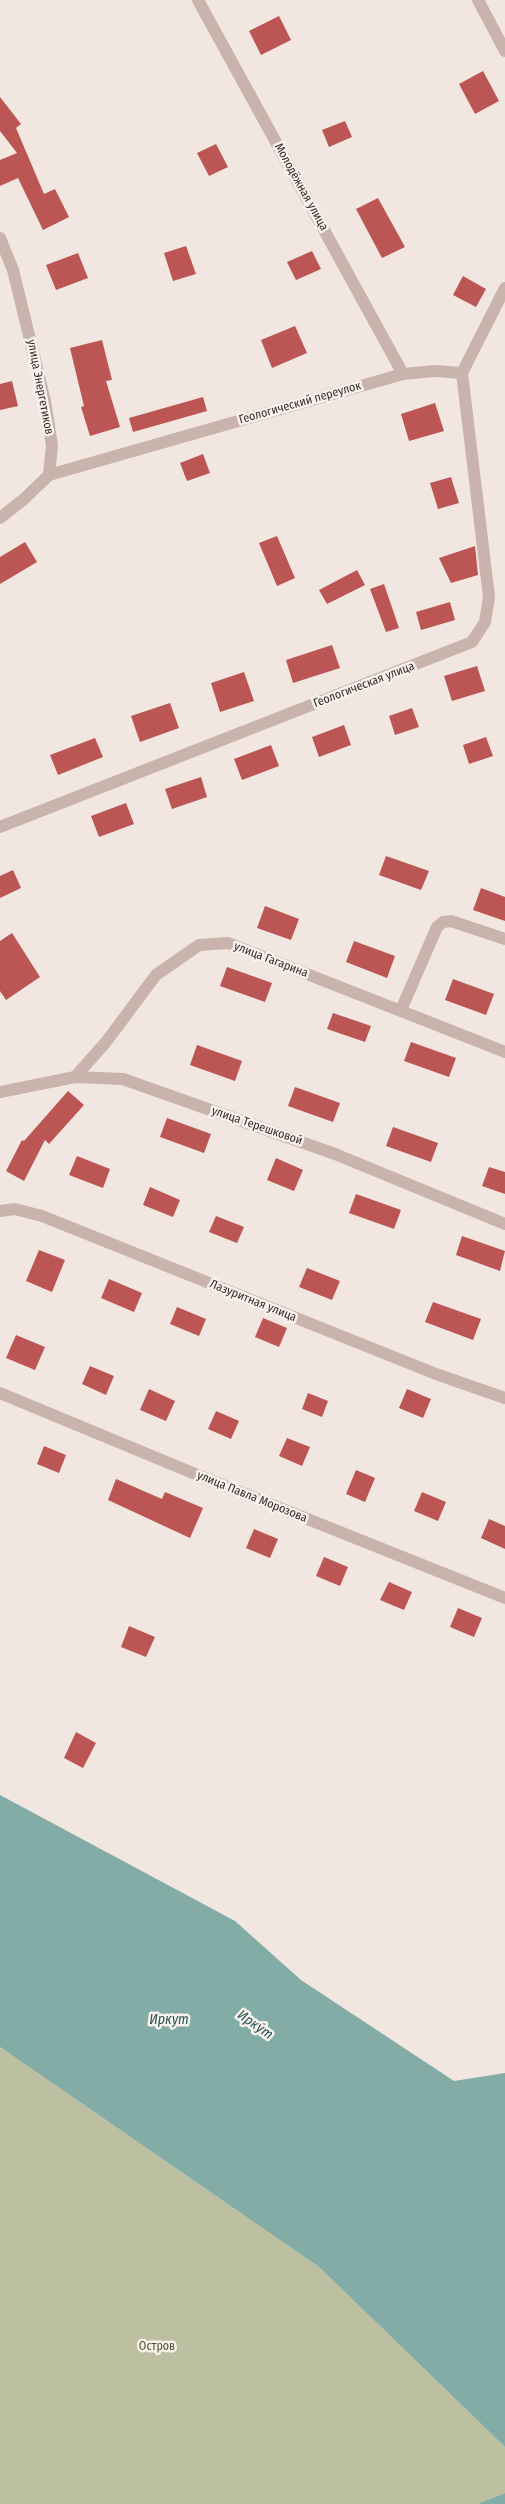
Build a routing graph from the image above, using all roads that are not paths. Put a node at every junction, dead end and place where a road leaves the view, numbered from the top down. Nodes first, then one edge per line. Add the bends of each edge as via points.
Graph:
1 (198, 0) edge
2 (478, 0) edge
3 (505, 51) edge
4 (0, 238) edge
5 (505, 288) edge
6 (462, 373) junction
7 (403, 374) junction
8 (49, 475) junction
9 (0, 518) edge
10 (0, 827) edge
11 (505, 939) edge
12 (401, 1010) junction
13 (505, 1052) edge
14 (75, 1077) junction
15 (0, 1092) edge
16 (0, 1210) edge
17 (505, 1224) edge
18 (0, 1393) edge
19 (505, 1398) edge
20 (505, 1598) edge

1 - 7 street, Молодёжная улица
2 - 3 street
4 - 8 street, улица Энергетиков via 13,270 45,402 52,445
5 - 6 street
6 - 7 street, Геологический переулок
6 - 10 street, Геологическая улица via 489,597 485,622 472,642
7 - 8 street, Геологический переулок
8 - 9 street
11 - 12 street via 451,921 443,922 437,927
12 - 13 street, улица Гагарина
12 - 14 street, улица Гагарина via 228,943 199,945 156,975 106,1042
14 - 15 street, улица Терешковой
14 - 17 street, улица Терешковой via 132,1082 335,1154
16 - 19 street, Лазуритная улица via 15,1209 42,1216 436,1374
18 - 20 street, улица Павла Морозова

